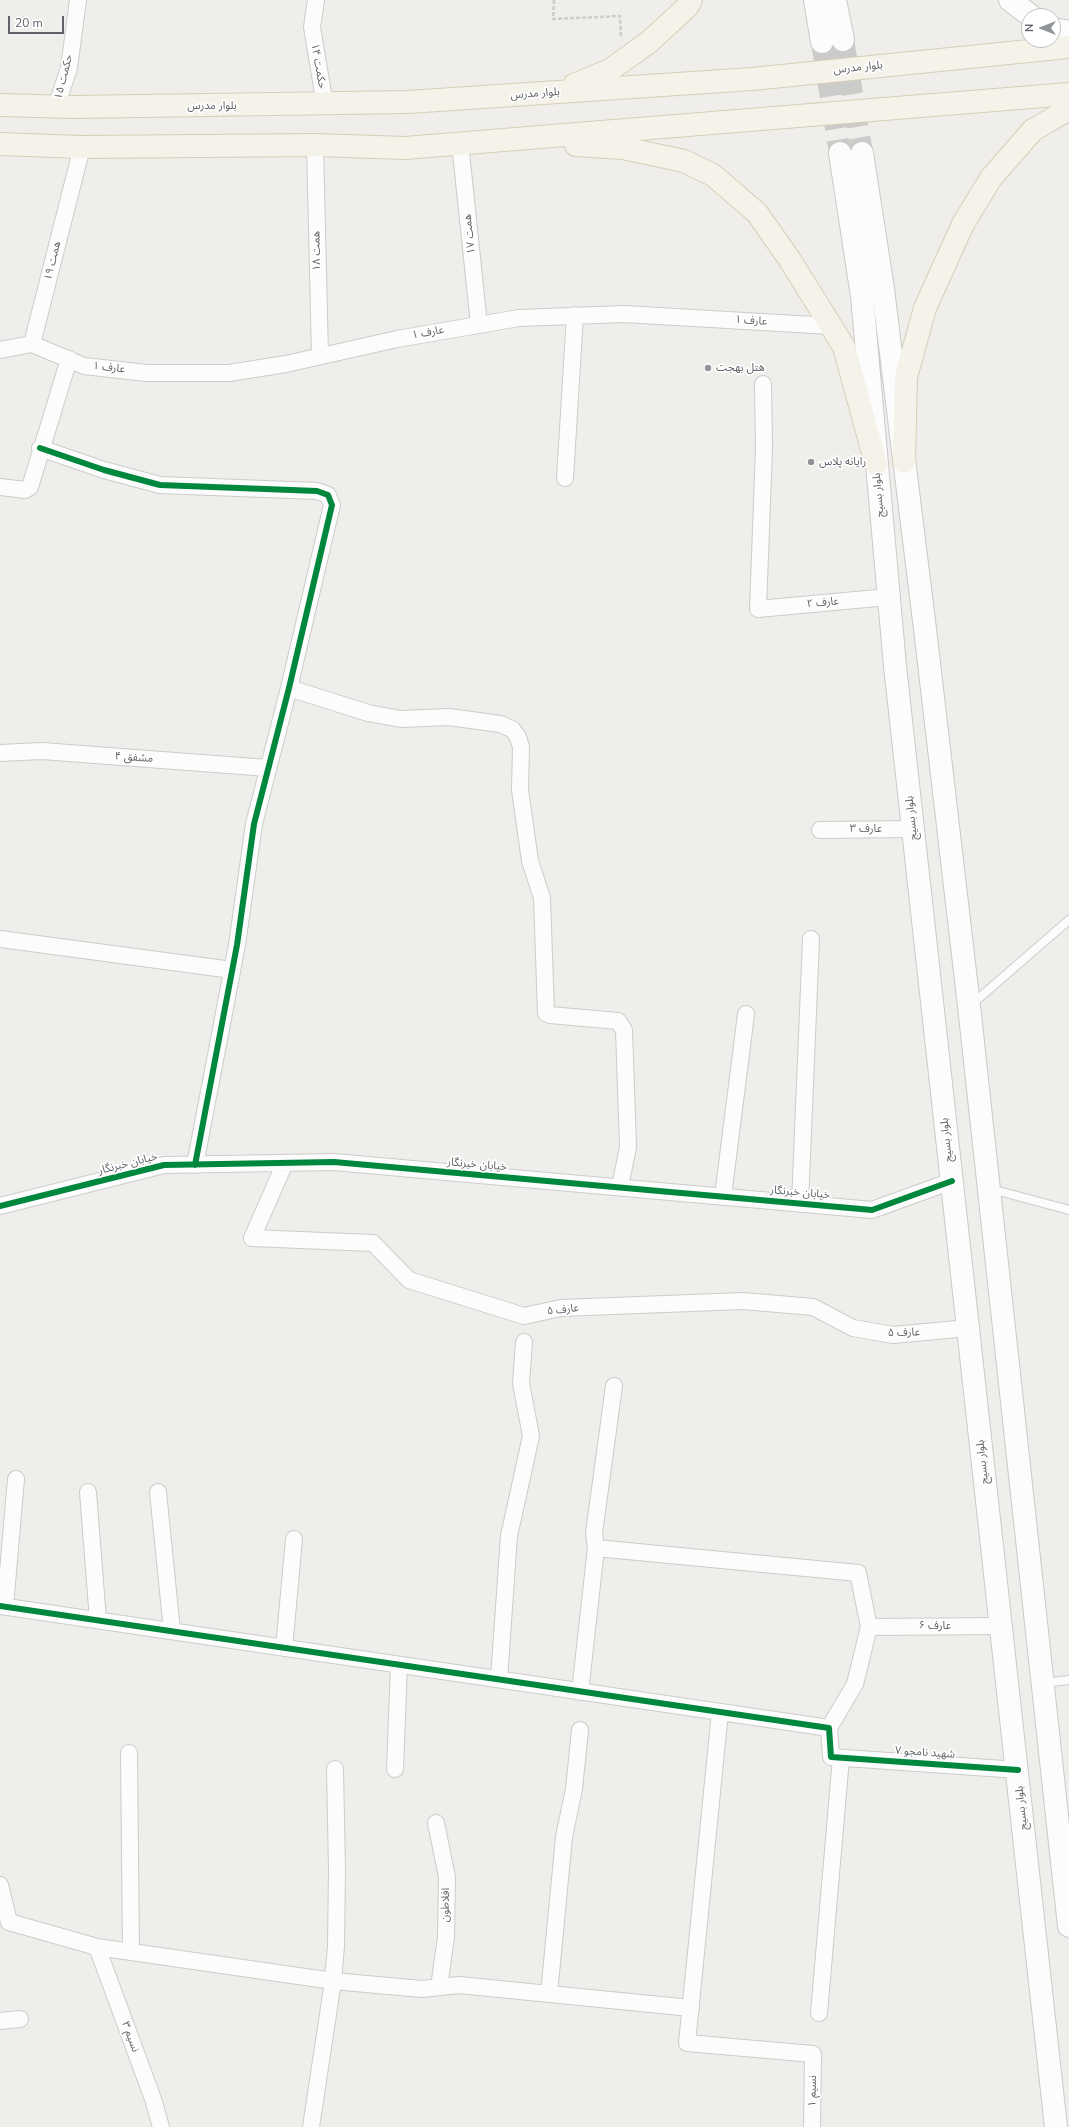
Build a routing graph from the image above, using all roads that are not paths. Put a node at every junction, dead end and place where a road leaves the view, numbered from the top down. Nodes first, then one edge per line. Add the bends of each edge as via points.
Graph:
1 (78, 0) edge
2 (316, 0) edge
3 (691, 0) edge
4 (815, 0) edge
5 (836, 0) edge
6 (1010, 0) edge
7 (1021, 8) edge
8 (1069, 47) edge
9 (558, 92) junction
10 (1069, 94) edge
11 (325, 105) junction
12 (0, 106) edge
13 (56, 107) junction
14 (1069, 109) edge
15 (502, 140) junction
16 (460, 143) junction
17 (0, 144) edge
18 (315, 146) junction
19 (82, 147) junction
20 (840, 153) tunnel mouth
21 (862, 153) tunnel mouth
22 (575, 316) junction
23 (479, 325) junction
24 (831, 326) junction
25 (32, 344) junction
26 (0, 350) edge
27 (320, 356) junction
28 (69, 359) junction
29 (763, 384) dead end
30 (40, 448) junction
31 (904, 462) junction
32 (876, 464) junction
33 (565, 478) dead end
34 (0, 487) edge
35 (888, 597) junction
36 (289, 688) junction
37 (938, 738) junction
38 (903, 742) junction
39 (0, 752) edge
40 (268, 768) junction
41 (913, 829) junction
42 (820, 830) dead end
43 (1069, 920) edge
44 (0, 939) edge
45 (811, 939) dead end
46 (232, 970) junction
47 (969, 1006) junction
48 (746, 1014) dead end
49 (285, 1163) junction
50 (195, 1165) junction
51 (952, 1181) junction
52 (620, 1187) junction
53 (988, 1188) junction
54 (723, 1196) junction
55 (800, 1203) junction
56 (0, 1206) edge
57 (1069, 1210) edge
58 (968, 1328) junction
59 (524, 1342) dead end
60 (614, 1386) dead end
61 (16, 1479) dead end
62 (88, 1492) dead end
63 (158, 1492) dead end
64 (294, 1539) dead end
65 (596, 1548) junction
66 (2, 1606) edge
67 (98, 1620) junction
68 (1002, 1626) junction
69 (869, 1627) junction
70 (172, 1631) junction
71 (284, 1648) junction
72 (399, 1665) junction
73 (498, 1679) junction
74 (1069, 1680) edge
75 (1044, 1683) junction
76 (580, 1692) junction
77 (720, 1712) junction
78 (829, 1728) junction
79 (580, 1730) dead end
80 (129, 1754) dead end
81 (836, 1757) junction
82 (395, 1768) dead end
83 (334, 1769) dead end
84 (1018, 1770) junction
85 (436, 1823) dead end
86 (0, 1884) edge
87 (4, 1922) edge
88 (1069, 1926) edge
89 (97, 1947) junction
90 (131, 1952) junction
91 (333, 1981) junction
92 (439, 1988) junction
93 (549, 1994) junction
94 (691, 2008) junction
95 (819, 2013) dead end
96 (20, 2019) dead end
97 (0, 2021) edge
98 (160, 2127) edge
99 (310, 2127) edge
100 (812, 2127) edge
101 (1056, 2127) edge

1 - 13 street, حکمت ۱۵ via 69,68
2 - 11 street, حکمت ۱۴ via 312,27
3 - 9 main road via 687,7 622,62 610,70
4 - 5 main road via 833,41
6 - 7 main road
8 - 9 main road, بلوار مدرس via 752,79
9 - 11 main road, بلوار مدرس
10 - 15 main road
11 - 13 main road, بلوار مدرس
12 - 13 main road, بلوار مدرس
14 - 31 main road via 1033,130 991,178 963,224 925,308 906,377
15 - 16 main road
15 - 24 main road via 623,148 684,160 713,175 757,213
16 - 18 main road via 406,148
16 - 23 street, همت ۱۷
17 - 19 main road
18 - 19 main road
18 - 27 street, همت ۱۸
19 - 25 street, همت ۱۹
20 - 32 main road, بلوار بسیج via 862,296
21 - 31 main road via 883,289
22 - 23 street, عارف ۱ via 519,318
22 - 24 street, عارف ۱ via 624,314
22 - 33 street
23 - 27 street, عارف ۱
24 - 32 main road via 844,346
25 - 26 street
25 - 28 street, عارف ۱
27 - 28 street, عارف ۱ via 229,373 147,373 84,366
28 - 30 street
29 - 35 street, عارف ۲ via 764,448 758,609
30 - 34 street via 30,487 25,490
30 - 36 street via 104,470 160,485 317,491 328,495 332,505
31 - 37 main road
32 - 35 main road, بلوار بسیج
35 - 38 main road, بلوار بسیج
36 - 40 street
36 - 52 street via 368,713 400,719 449,717 500,724 512,729 518,737 521,747 520,790 530,861 542,898 546,1013 618,1021 624,1030 628,1147
37 - 38 main road
37 - 47 main road
38 - 41 main road, بلوار بسیج
39 - 40 street, مشفق ۴ via 42,751
40 - 46 street via 254,824
41 - 42 street, عارف ۳
41 - 51 main road, بلوار بسیج
43 - 47 lane
44 - 46 street
45 - 55 street
46 - 50 street
47 - 53 main road
48 - 54 street
49 - 50 street, خیابان خبرنگار
49 - 52 street, خیابان خبرنگار via 334,1162
49 - 58 street, عارف ۵ via 252,1238 373,1243 409,1280 524,1316 561,1308 743,1301 814,1307 854,1328 894,1335
50 - 56 street, خیابان خبرنگار via 164,1165
51 - 55 street, خیابان خبرنگار via 872,1210
51 - 58 main road, بلوار بسیج
52 - 54 street, خیابان خبرنگار
53 - 57 lane
53 - 75 main road
54 - 55 street, خیابان خبرنگار
58 - 68 main road, بلوار بسیج
59 - 73 street via 521,1383 531,1436 509,1536
60 - 65 street via 594,1533
61 - 66 street
62 - 67 street
63 - 70 street
64 - 71 street
65 - 69 street via 858,1573
65 - 76 street
66 - 67 street
67 - 70 street
68 - 69 street, عارف ۶
68 - 84 main road, بلوار بسیج
69 - 78 street via 855,1684
70 - 71 street
71 - 72 street
72 - 73 street
72 - 82 street
73 - 76 street
74 - 75 lane
75 - 88 main road
76 - 77 street
77 - 78 street
77 - 94 street
78 - 81 street
79 - 93 street via 574,1788 564,1837
80 - 90 street
81 - 84 street, شهید نامجو ۷
81 - 95 street
83 - 91 street via 337,1869
84 - 101 main road, بلوار بسیج
85 - 92 street, افلاطون via 447,1877 446,1937
86 - 87 street
87 - 89 street
89 - 90 street
89 - 98 street, نسیم ۳ via 154,2099
90 - 91 street
91 - 92 street via 422,1989
91 - 99 street
92 - 93 street via 458,1985
93 - 94 street
94 - 100 street, نسیم ۱ via 687,2043 814,2054
96 - 97 street

